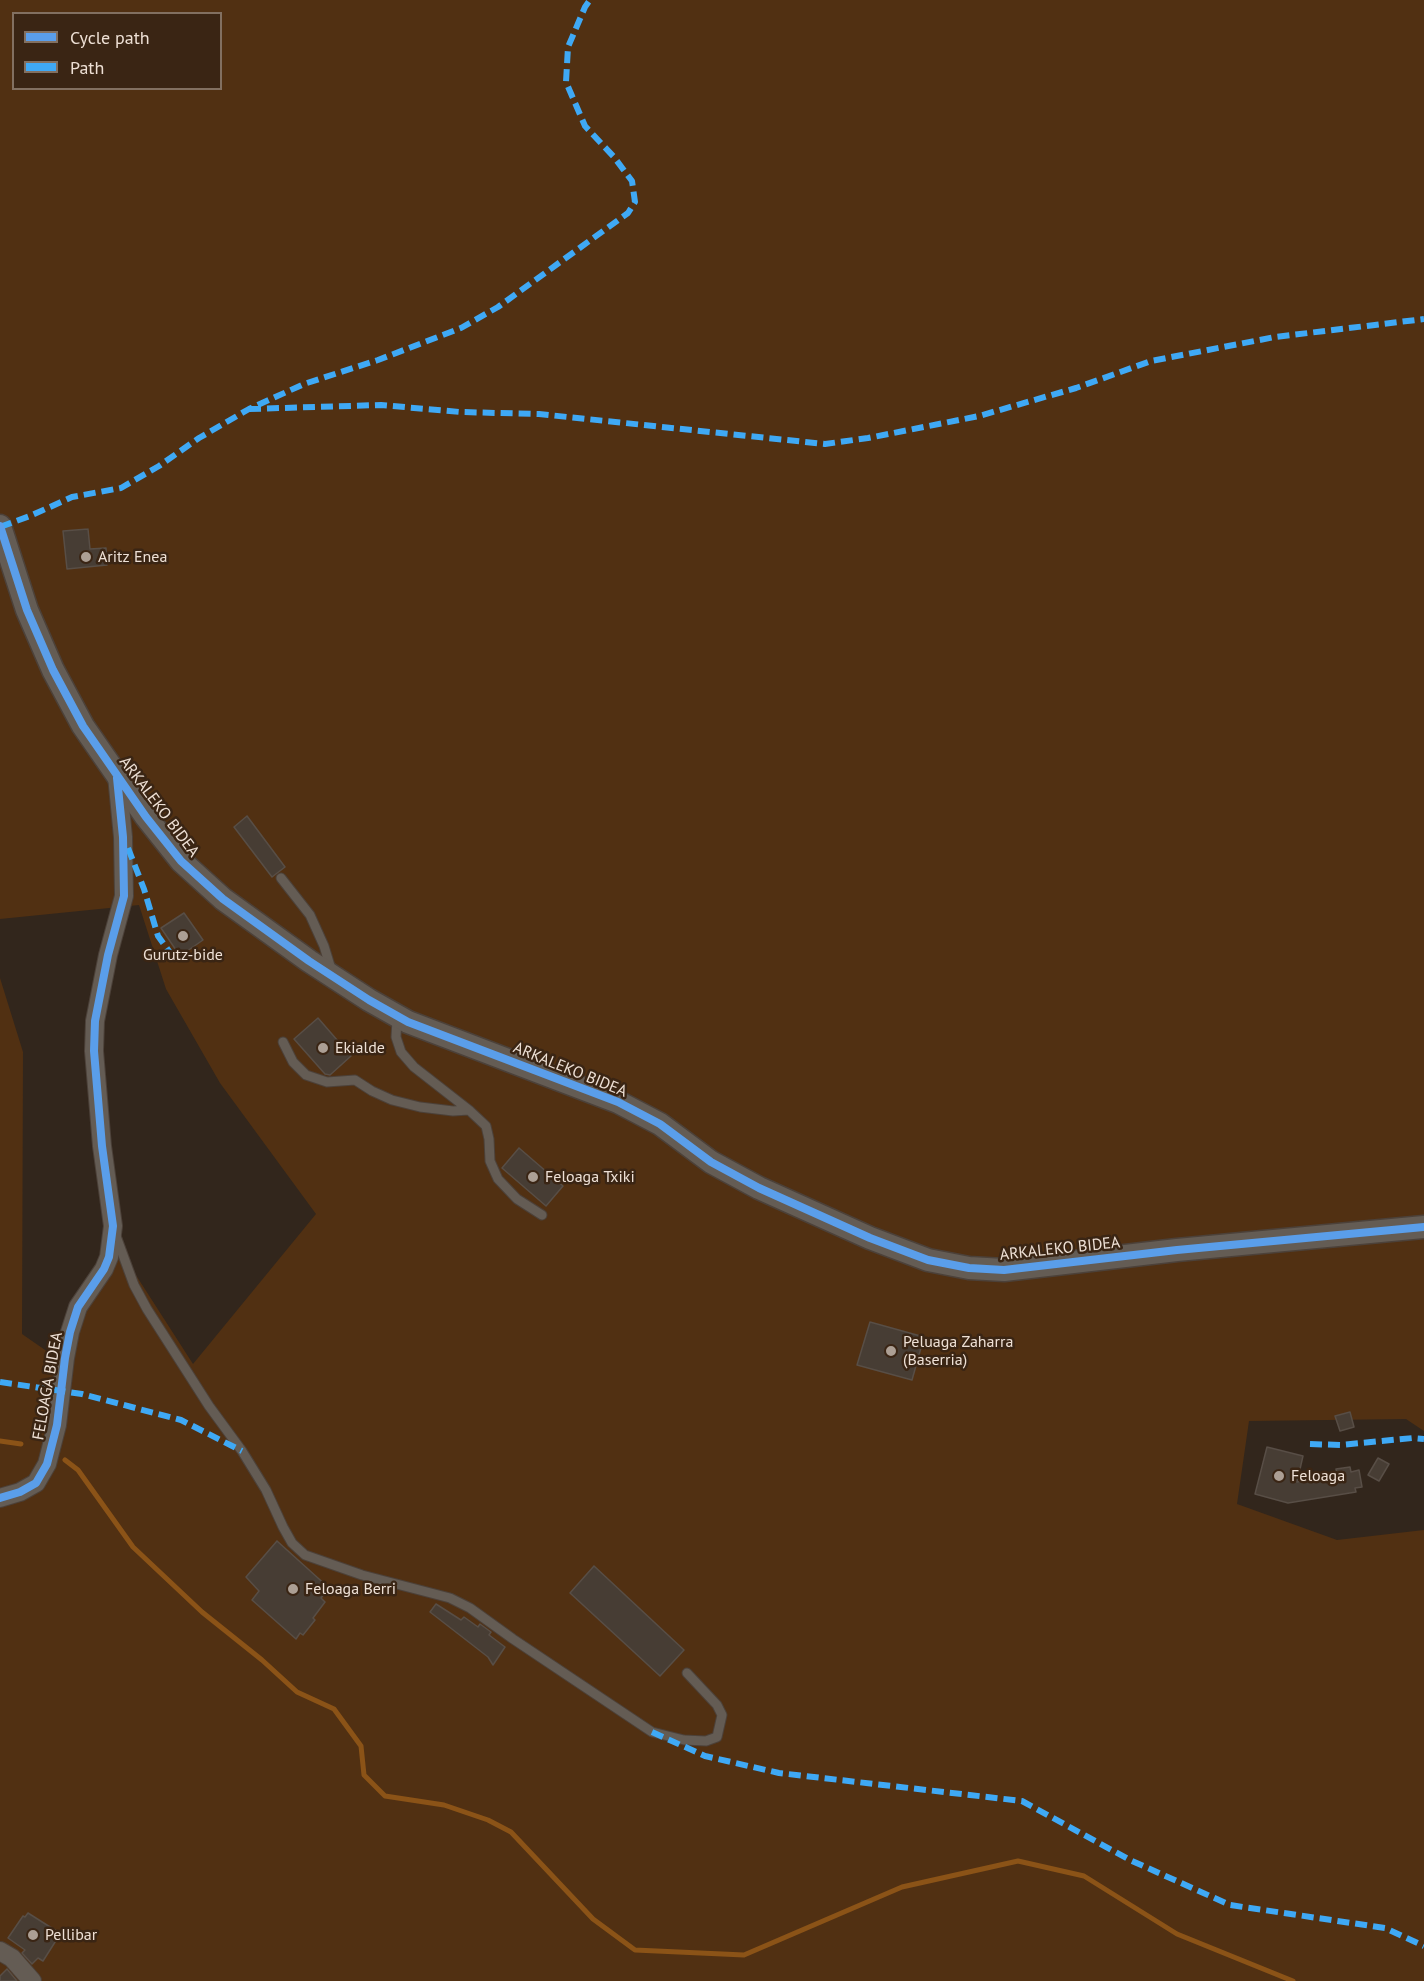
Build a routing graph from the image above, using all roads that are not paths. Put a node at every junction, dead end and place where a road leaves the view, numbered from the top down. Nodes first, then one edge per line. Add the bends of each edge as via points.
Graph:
1 (0, 526) edge
2 (117, 776) junction
3 (281, 878) dead end
4 (334, 977) junction
5 (397, 1016) junction
6 (284, 1042) dead end
7 (469, 1110) junction
8 (543, 1215) dead end
9 (113, 1226) junction
10 (1424, 1227) edge
11 (0, 1498) edge
12 (687, 1673) dead end
13 (0, 1951) edge
14 (32, 1981) edge

1 - 2 street, ARKALEKO BIDEA via 27,610 53,670 83,726
2 - 4 street, ARKALEKO BIDEA via 181,861 223,899
2 - 9 street, FELOAGA BIDEA via 124,896 95,1021 94,1051
3 - 4 lane via 310,915
4 - 5 street, ARKALEKO BIDEA
5 - 7 lane via 396,1037 401,1052
5 - 10 street, ARKALEKO BIDEA via 618,1102 660,1124 711,1162 759,1188 928,1260 1004,1270
6 - 7 lane via 293,1062 306,1075 327,1082 355,1080 392,1100 420,1107
7 - 8 lane via 486,1126 490,1161 498,1179 517,1199
9 - 11 street, FELOAGA BIDEA via 109,1257 78,1307 70,1332 57,1425 47,1464 36,1483
9 - 12 lane via 147,1309 242,1451 292,1543 305,1555 450,1598 470,1608 652,1732 684,1740 717,1737 722,1715
13 - 14 street via 12,1958

